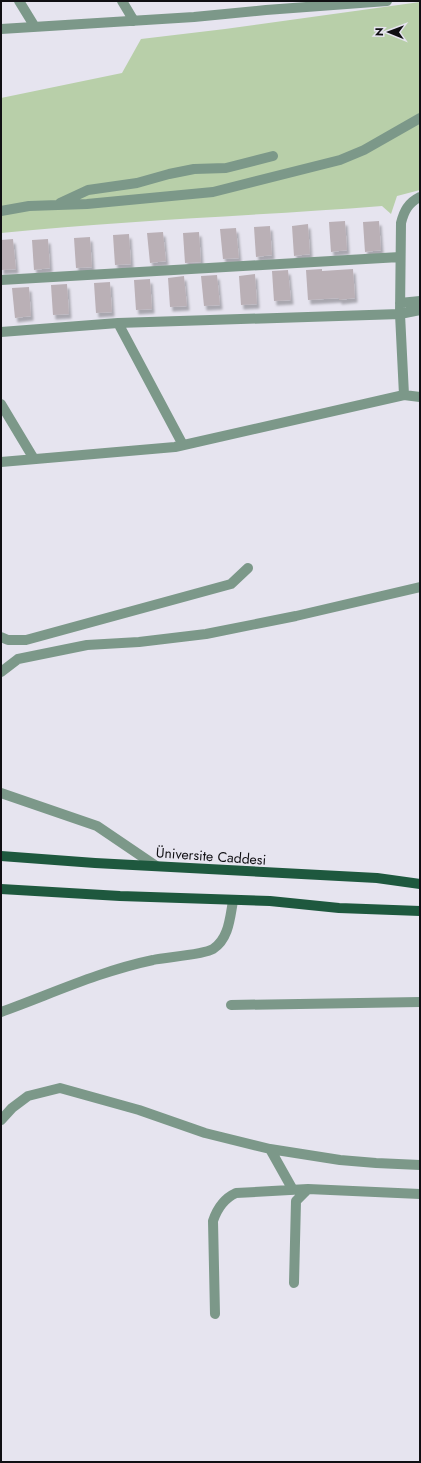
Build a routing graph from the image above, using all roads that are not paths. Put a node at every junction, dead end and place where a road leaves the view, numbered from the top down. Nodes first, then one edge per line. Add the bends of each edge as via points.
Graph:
1 (19, 1) edge
2 (122, 1) edge
3 (387, 1) edge
4 (134, 21) junction
5 (35, 27) junction
6 (1, 30) edge
7 (420, 118) edge
8 (273, 156) dead end
9 (420, 197) edge
10 (54, 205) junction
11 (1, 211) edge
12 (400, 257) junction
13 (1, 280) edge
14 (420, 301) edge
15 (400, 308) junction
16 (420, 310) edge
17 (118, 323) junction
18 (1, 332) edge
19 (404, 395) junction
20 (420, 397) edge
21 (1, 404) edge
22 (183, 445) junction
23 (34, 459) junction
24 (1, 462) edge
25 (248, 568) dead end
26 (420, 587) edge
27 (1, 637) edge
28 (1, 672) edge
29 (1, 793) edge
30 (1, 856) edge
31 (156, 866) junction
32 (420, 884) edge
33 (1, 889) edge
34 (233, 900) junction
35 (420, 911) edge
36 (420, 1002) edge
37 (230, 1005) dead end
38 (1, 1012) edge
39 (1, 1120) edge
40 (270, 1149) junction
41 (420, 1165) edge
42 (308, 1189) junction
43 (293, 1190) junction
44 (420, 1194) edge
45 (294, 1283) dead end
46 (215, 1314) dead end

1 - 5 street
2 - 4 street
3 - 4 street
4 - 5 street
5 - 6 street
7 - 10 street via 364,150 340,160 213,192
8 - 10 street via 226,168 194,169 138,183 88,190
9 - 12 street via 404,210
10 - 11 street
12 - 13 street
12 - 15 street
14 - 15 street
15 - 16 street
15 - 17 street
15 - 19 street
17 - 18 street
17 - 22 street
19 - 20 street
19 - 22 street
21 - 23 street
22 - 23 street
23 - 24 street
25 - 27 street via 231,584 26,640 8,640
26 - 28 street via 206,634 87,646 18,659
29 - 31 street via 97,826
30 - 31 main road, Üniversite Caddesi
31 - 32 main road, Üniversite Caddesi via 377,878
33 - 34 main road
34 - 35 main road
34 - 38 street via 228,929 212,950 153,960 93,976
36 - 37 street
39 - 40 street via 28,1096 60,1088 139,1110 205,1133
40 - 41 street via 340,1160
40 - 43 street
42 - 43 street
42 - 44 street
42 - 45 street via 296,1201
43 - 46 street via 236,1193 228,1197 215,1214

